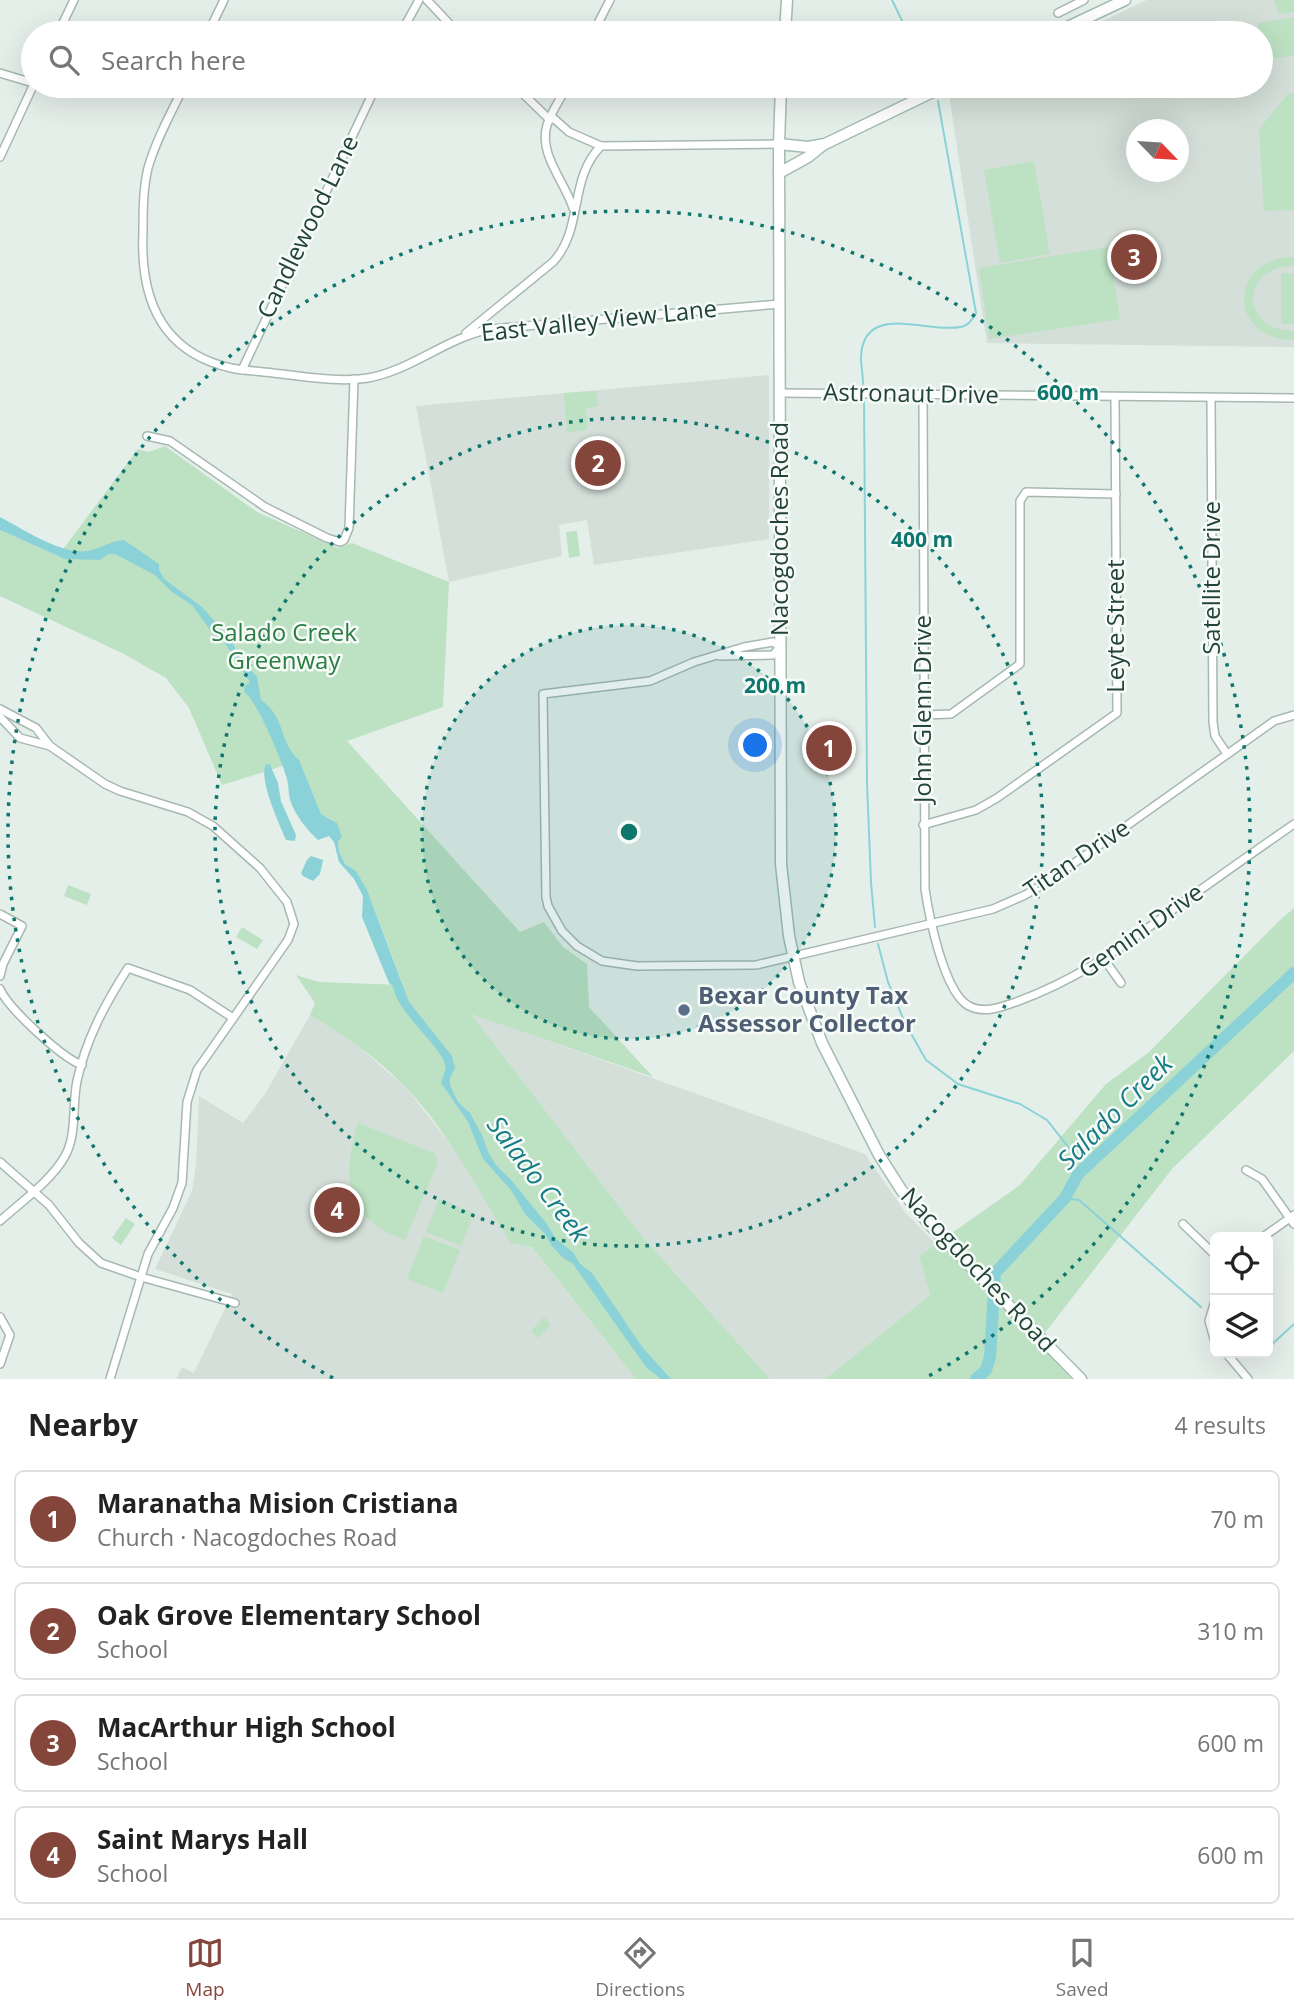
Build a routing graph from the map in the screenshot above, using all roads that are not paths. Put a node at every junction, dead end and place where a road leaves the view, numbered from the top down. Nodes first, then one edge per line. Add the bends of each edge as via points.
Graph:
1 (74, 0) edge
2 (224, 0) edge
3 (419, 0) edge
4 (427, 0) edge
5 (610, 0) edge
6 (787, 0) edge
7 (1084, 0) edge
8 (1125, 0) edge
9 (1058, 13) dead end
10 (64, 21) edge
11 (214, 21) edge
12 (408, 21) edge
13 (447, 21) edge
14 (599, 21) edge
15 (786, 21) edge
16 (1080, 21) edge
17 (0, 73) edge
18 (21, 80) edge
19 (27, 98) edge
20 (179, 98) edge
21 (370, 98) edge
22 (527, 98) edge
23 (561, 98) edge
24 (781, 98) edge
25 (920, 98) edge
26 (549, 121) junction
27 (779, 144) junction
28 (825, 144) junction
29 (601, 146) junction
30 (0, 157) edge
31 (779, 173) junction
32 (575, 212) junction
33 (780, 304) junction
34 (462, 336) junction
35 (242, 370) junction
36 (354, 379) junction
37 (780, 393) junction
38 (923, 394) junction
39 (1115, 397) junction
40 (1211, 398) junction
41 (1294, 398) edge
42 (147, 436) dead end
43 (1116, 494) junction
44 (780, 647) junction
45 (0, 709) edge
46 (923, 715) junction
47 (1294, 715) edge
48 (0, 717) edge
49 (50, 746) junction
50 (1227, 754) junction
51 (1294, 824) edge
52 (923, 825) junction
53 (0, 914) edge
54 (932, 925) junction
55 (793, 957) junction
56 (1104, 959) junction
57 (0, 976) edge
58 (1121, 982) dead end
59 (0, 989) edge
60 (975, 1008) joint
61 (233, 1018) junction
62 (82, 1065) junction
63 (0, 1162) edge
64 (1246, 1170) dead end
65 (33, 1191) junction
66 (1293, 1218) edge
67 (0, 1222) edge
68 (1183, 1224) dead end
69 (1271, 1232) edge
70 (1210, 1250) edge
71 (141, 1277) junction
72 (235, 1303) dead end
73 (0, 1317) edge
74 (1230, 1358) edge
75 (0, 1364) edge
76 (110, 1379) edge
77 (1081, 1379) edge
78 (1248, 1379) edge

1 - 10 street
2 - 11 street
3 - 12 street
4 - 13 street
5 - 14 street
6 - 15 main road
7 - 9 street
8 - 16 main road
17 - 18 street
19 - 30 street
20 - 35 street, East Valley View Lane via 145,183 141,259 145,284 155,312 174,337 194,354
21 - 35 street, Candlewood Lane
22 - 26 street
23 - 26 street
24 - 27 main road, Nacogdoches Road
25 - 28 main road
26 - 29 street
26 - 32 street via 550,160
27 - 28 main road
27 - 29 street
27 - 31 main road, Nacogdoches Road
28 - 31 main road
29 - 32 street via 585,168
31 - 33 main road, Nacogdoches Road
32 - 34 street via 569,238 558,257
33 - 34 street, East Valley View Lane via 502,327
33 - 37 main road, Nacogdoches Road
34 - 36 street, East Valley View Lane via 390,372
35 - 36 street, East Valley View Lane
36 - 42 street via 349,528 344,540 335,542 265,507 170,441
37 - 38 street, Astronaut Drive
37 - 44 main road, Nacogdoches Road
38 - 39 street, Astronaut Drive
38 - 46 street, John Glenn Drive
39 - 40 street, Astronaut Drive
39 - 43 street, Leyte Street
40 - 41 street, Astronaut Drive
40 - 50 street, Satellite Drive via 1213,722 1215,736
43 - 46 street via 1022,495 1020,664 951,715
43 - 52 street, Leyte Street via 1117,713 997,798 976,810
44 - 55 main road, Nacogdoches Road via 781,864
44 - 55 street, Titan Drive via 771,643 744,647 650,681 543,694 546,897 562,931 602,961 623,966 756,965
45 - 49 street via 36,728
46 - 52 street, John Glenn Drive
47 - 50 street, Titan Drive via 1274,721
48 - 49 street via 20,738
49 - 61 street via 105,784 205,821 260,868 287,902 293,924 288,940
50 - 54 street, Titan Drive via 1036,889 993,909
51 - 56 street, Gemini Drive
52 - 54 street, John Glenn Drive via 925,889
53 - 57 street via 22,926
54 - 55 street, Titan Drive
54 - 60 street, John Glenn Drive via 953,987 960,999
55 - 77 main road, Nacogdoches Road via 812,1020 866,1132 902,1191
56 - 58 street
56 - 60 street, Gemini Drive via 1030,997 989,1009
59 - 62 street via 60,1053
61 - 62 street via 190,990 128,968 93,1030
61 - 71 street via 204,1058 190,1088 182,1183
62 - 65 street via 69,1146 63,1160
63 - 65 street
64 - 66 street via 1262,1179
65 - 67 street
65 - 71 street via 93,1257
66 - 69 street
68 - 70 street
71 - 72 street
71 - 76 street
73 - 75 street via 10,1335
74 - 78 street

